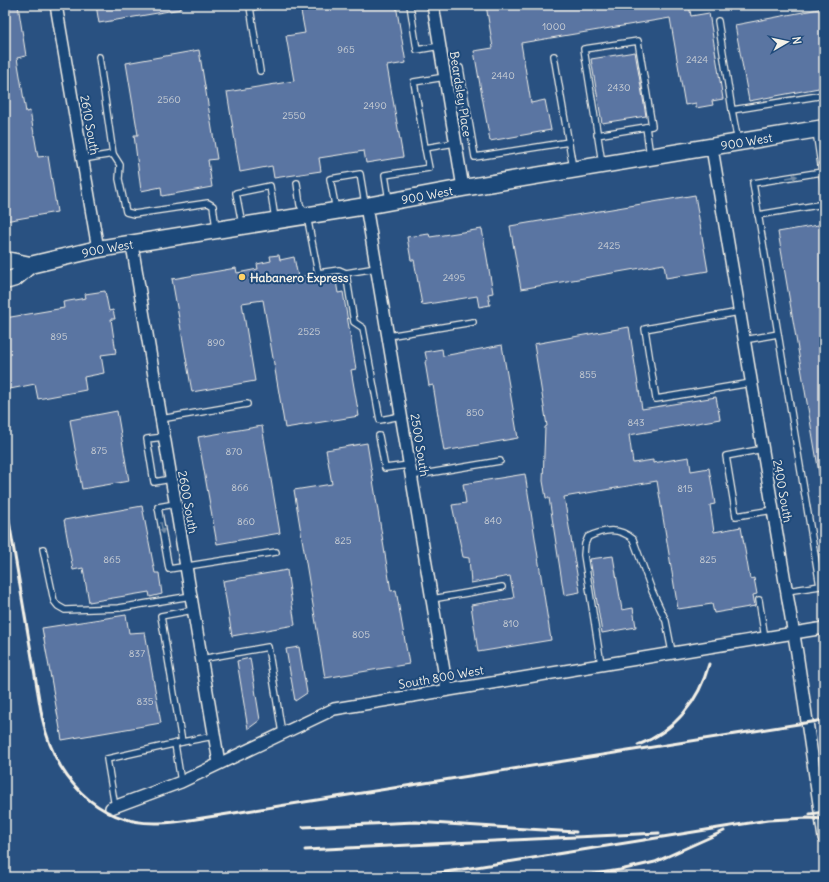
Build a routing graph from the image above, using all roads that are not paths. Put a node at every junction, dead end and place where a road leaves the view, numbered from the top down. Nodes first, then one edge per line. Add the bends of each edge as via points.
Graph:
1 (56, 5) edge
2 (264, 5) edge
3 (410, 5) edge
4 (433, 5) edge
5 (718, 21) dead end
6 (440, 46) junction
7 (554, 56) dead end
8 (99, 57) dead end
9 (460, 68) dead end
10 (260, 71) dead end
11 (445, 77) junction
12 (824, 95) edge
13 (732, 110) junction
14 (646, 127) junction
15 (820, 129) edge
16 (597, 134) junction
17 (569, 142) junction
18 (456, 143) junction
19 (738, 143) junction
20 (425, 148) junction
21 (712, 148) junction
22 (113, 154) junction
23 (651, 157) junction
24 (83, 159) junction
25 (603, 165) junction
26 (574, 170) junction
27 (822, 172) junction
28 (297, 182) dead end
29 (463, 188) junction
30 (824, 188) edge
31 (389, 202) junction
32 (824, 204) edge
33 (366, 206) junction
34 (336, 211) junction
35 (758, 215) junction
36 (307, 216) junction
37 (276, 221) junction
38 (242, 226) junction
39 (217, 230) junction
40 (132, 245) junction
41 (98, 249) junction
42 (5, 263) edge
43 (30, 265) junction
44 (376, 268) junction
45 (346, 273) junction
46 (5, 281) edge
47 (739, 312) junction
48 (473, 322) dead end
49 (778, 334) junction
50 (388, 336) junction
51 (744, 340) junction
52 (752, 383) junction
53 (247, 404) dead end
54 (401, 416) junction
55 (161, 419) junction
56 (379, 436) dead end
57 (164, 437) junction
58 (763, 450) junction
59 (500, 461) dead end
60 (410, 470) junction
61 (171, 479) junction
62 (175, 504) junction
63 (773, 510) junction
64 (43, 549) dead end
65 (276, 552) dead end
66 (186, 566) junction
67 (502, 587) dead end
68 (787, 592) junction
69 (191, 596) junction
70 (432, 599) junction
71 (759, 600) dead end
72 (193, 610) junction
73 (824, 628) edge
74 (794, 633) junction
75 (765, 638) junction
76 (672, 652) junction
77 (201, 659) junction
78 (601, 664) junction
79 (447, 689) junction
80 (282, 733) junction
81 (214, 736) junction
82 (182, 742) junction
83 (175, 744) junction
84 (219, 763) junction
85 (181, 782) junction
86 (113, 808) joint
87 (824, 838) edge

1 - 24 street, 2610 South
2 - 10 lane via 250,7
3 - 6 lane via 417,50
4 - 6 street, Beardsley Place
5 - 13 lane
6 - 11 street, Beardsley Place
7 - 17 lane
8 - 22 lane
9 - 17 lane via 475,157
11 - 18 street, Beardsley Place
11 - 20 lane via 414,82
12 - 13 lane
13 - 19 lane
14 - 16 lane
14 - 16 lane via 652,126 638,41 584,49
14 - 23 lane
15 - 19 main road, 900 West
15 - 27 lane
16 - 25 lane
17 - 26 lane
18 - 20 lane
18 - 29 street, Beardsley Place
19 - 21 main road, 900 West
20 - 31 lane via 429,168 385,175
21 - 23 main road, 900 West
21 - 47 street, 2400 South
22 - 24 lane
22 - 39 lane via 120,165 119,179 126,212 134,214 208,203 213,206
23 - 25 main road, 900 West
24 - 41 street, 2610 South
25 - 26 main road, 900 West
26 - 29 main road, 900 West
27 - 30 lane
35 -> 27 lane via 753,183
28 - 36 lane via 300,205
29 - 31 main road, 900 West
31 - 33 main road, 900 West
32 - 35 lane
33 - 34 main road, 900 West
33 - 34 lane via 360,174 330,179
33 - 44 street, 2500 South
34 - 36 main road, 900 West
35 - 49 lane
36 - 37 main road, 900 West
36 - 45 lane via 318,273 339,270
37 - 38 main road, 900 West
37 - 38 lane via 270,186 236,192
38 - 39 main road, 900 West
39 - 40 main road, 900 West
40 - 41 main road, 900 West
40 - 55 street, 2600 South
41 - 43 main road, 900 West
42 - 43 main road, 900 West via 11,261
43 - 46 main road, 900 West via 15,278
44 - 45 lane
44 - 50 street, 2500 South
45 - 54 lane via 354,322 363,328 380,420
47 - 51 street, 2400 South
47 - 52 lane via 645,329 656,398
48 - 50 lane
49 - 51 lane
49 - 68 lane via 820,586
50 - 54 street, 2500 South
51 - 52 street, 2400 South
52 - 58 street, 2400 South
53 - 55 lane
54 - 60 street, 2500 South
55 - 57 street, 2600 South
56 - 60 lane via 385,468
57 - 61 street, 2600 South
57 - 61 lane via 147,439 154,482
58 - 63 street, 2400 South
58 - 63 lane via 726,456 736,516
59 - 60 lane
60 - 70 street, 2500 South
61 - 62 street, 2600 South
62 - 66 street, 2600 South
62 -> 66 lane via 158,507 169,569
63 - 68 street, 2400 South
64 - 69 lane via 54,601 65,610 119,608
65 - 66 lane
66 - 69 street, 2600 South
67 - 70 lane
68 - 74 street, 2400 South
69 - 72 street, 2600 South
70 - 79 street, 2500 South
71 - 75 lane
72 - 77 street, 2600 South
72 - 82 lane via 162,616
73 - 74 street, South 800 West
74 - 75 street, South 800 West
74 - 87 street, 2400 South
75 - 76 street, South 800 West
76 - 78 street, South 800 West
76 - 78 lane via 666,621 633,539 618,530 608,530 588,537 584,555
77 - 80 lane via 268,647
77 - 81 street, 2600 South
78 - 79 street, South 800 West
79 - 80 street, South 800 West via 334,709
80 - 84 street, South 800 West
81 - 82 lane
81 - 84 street, 2600 South
82 - 83 lane
83 - 85 lane
83 - 86 lane via 107,759
84 - 85 street, South 800 West
85 - 86 street, South 800 West

